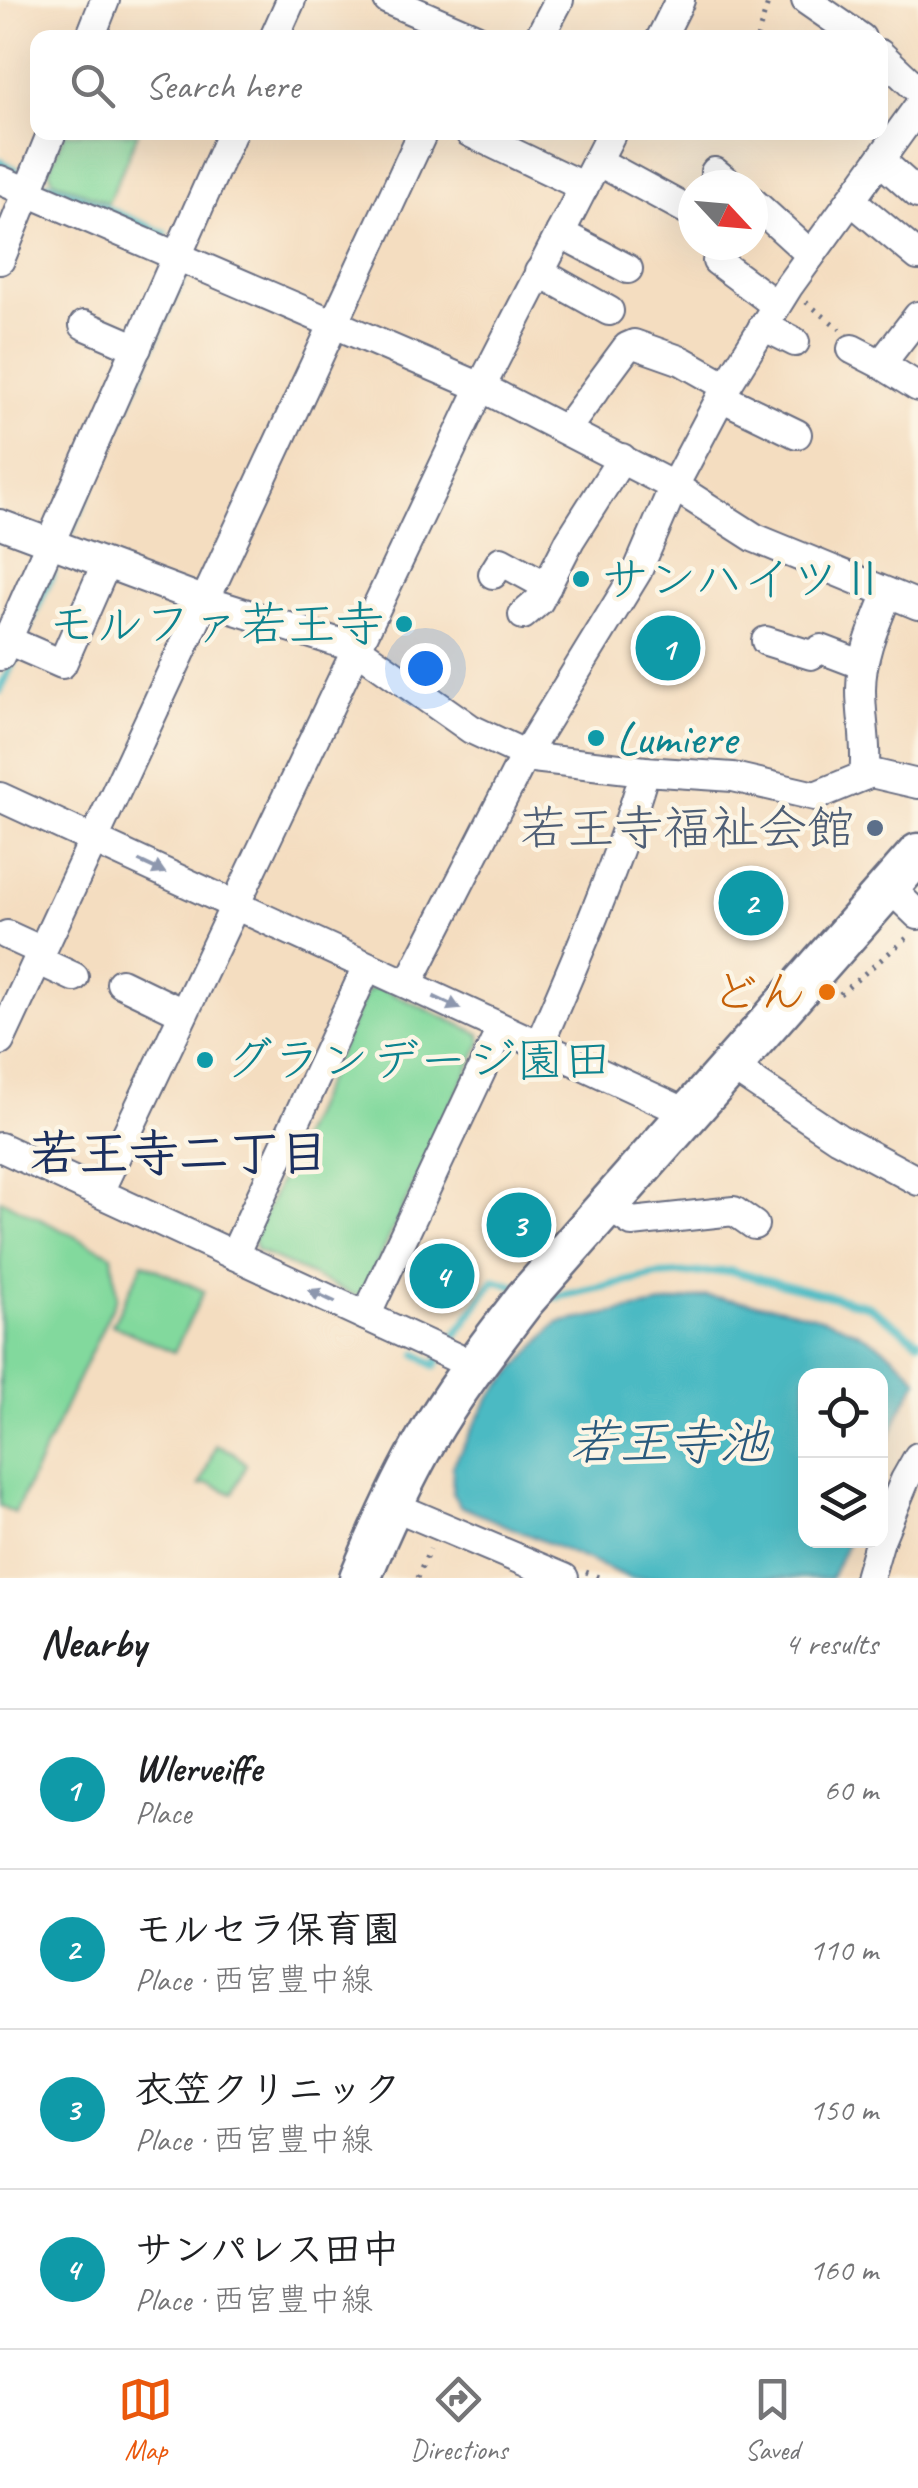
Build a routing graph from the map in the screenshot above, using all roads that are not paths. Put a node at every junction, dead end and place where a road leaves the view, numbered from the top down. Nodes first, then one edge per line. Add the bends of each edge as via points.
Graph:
1 (106, 0) edge
2 (291, 0) edge
3 (388, 0) edge
4 (559, 0) edge
5 (680, 0) edge
6 (806, 0) edge
7 (93, 30) edge
8 (278, 30) edge
9 (455, 30) edge
10 (543, 30) edge
11 (666, 30) edge
12 (849, 30) edge
13 (888, 62) edge
14 (918, 90) edge
15 (918, 106) edge
16 (49, 140) edge
17 (228, 140) edge
18 (420, 140) edge
19 (485, 140) edge
20 (608, 140) edge
21 (880, 160) junction
22 (597, 161) junction
23 (0, 180) edge
24 (584, 187) junction
25 (28, 192) junction
26 (918, 194) edge
27 (851, 200) junction
28 (678, 204) edge
29 (768, 216) edge
30 (560, 233) junction
31 (810, 255) junction
32 (177, 256) junction
33 (918, 256) edge
34 (0, 260) edge
35 (717, 261) dead end
36 (628, 268) dead end
37 (540, 272) junction
38 (776, 306) junction
39 (610, 311) dead end
40 (918, 316) edge
41 (333, 323) junction
42 (84, 325) dead end
43 (794, 342) dead end
44 (137, 348) junction
45 (852, 348) road end
46 (881, 364) junction
47 (918, 386) edge
48 (480, 387) junction
49 (724, 392) junction
50 (567, 428) junction
51 (796, 434) dead end
52 (622, 458) junction
53 (674, 486) junction
54 (0, 524) edge
55 (50, 543) junction
56 (106, 564) junction
57 (494, 574) dead end
58 (547, 586) junction
59 (888, 593) junction
60 (203, 600) junction
61 (918, 604) edge
62 (523, 615) dead end
63 (766, 641) dead end
64 (4, 648) edge
65 (356, 648) junction
66 (863, 666) junction
67 (525, 755) junction
68 (645, 771) junction
69 (864, 776) junction
70 (918, 784) edge
71 (0, 797) edge
72 (93, 840) junction
73 (918, 854) edge
74 (888, 887) junction
75 (234, 905) junction
76 (918, 915) edge
77 (7, 935) dead end
78 (40, 956) junction
79 (367, 967) junction
80 (74, 977) dead end
81 (121, 983) dead end
82 (408, 984) junction
83 (184, 1013) junction
84 (502, 1028) junction
85 (0, 1041) edge
86 (539, 1045) junction
87 (729, 1065) junction
88 (686, 1113) junction
89 (0, 1147) edge
90 (918, 1181) edge
91 (99, 1192) junction
92 (606, 1206) junction
93 (754, 1225) dead end
94 (234, 1255) junction
95 (366, 1316) junction
96 (474, 1366) junction
97 (918, 1457) edge
98 (391, 1504) junction
99 (888, 1520) edge
100 (878, 1548) edge
101 (574, 1574) edge
102 (360, 1578) edge
103 (869, 1578) edge

1 - 7 street
2 - 8 street
3 - 9 street
4 - 10 street
5 - 11 street
6 - 12 street
13 - 14 street
15 - 21 street
16 - 25 street
17 - 32 street
18 - 41 street
19 - 24 street
20 - 22 street
21 - 26 street
21 - 27 street
22 - 24 street
22 - 28 street
23 - 25 street
24 - 30 street
25 - 32 street
25 - 34 street
27 - 31 street
27 - 33 street
29 - 31 street
30 - 36 street
30 - 37 street
31 - 38 street
32 - 41 street
32 - 44 street
35 - 38 street
37 - 39 street
37 - 48 street
38 - 43 street
38 - 49 street
40 - 46 street
41 - 48 street
41 - 60 street
42 - 44 street
44 - 55 street
45 - 46 street
46 - 47 street
48 - 50 street
48 - 65 street
49 - 50 street via 682,360 634,344
49 - 51 street
49 - 53 street
50 - 52 street
52 - 53 street
52 - 58 street
53 - 59 street via 754,538
53 - 67 street via 627,589
54 - 55 street
55 - 56 street
55 - 64 street
56 - 60 street
56 - 64 street via 62,664
57 - 58 street via 501,561
58 - 62 street
59 - 61 street
59 - 66 street
60 - 65 street
60 - 72 street
63 - 66 street via 811,655 821,649
65 - 67 street via 470,729
65 - 75 street
66 - 69 street
67 - 68 street
67 - 82 street
68 - 69 street via 733,777 815,796
68 - 86 street via 611,877
69 - 70 street
71 - 72 street
72 -> 75 street
72 - 78 street
73 - 74 main road
74 - 76 street
74 - 87 main road
75 - 79 street
75 - 83 street
77 - 78 street
78 - 80 street
78 - 85 street
79 - 82 street
79 - 94 street
81 - 83 street
82 -> 84 street
83 - 91 street
84 - 86 street
84 - 95 street
86 - 88 street
87 - 88 main road
87 - 90 street via 838,1138
88 - 92 main road
89 - 91 street
91 - 94 street
92 - 93 street via 632,1222 734,1212
92 - 96 main road
95 -> 94 street
95 - 96 street
96 - 98 main road
97 - 99 street
98 - 101 street
98 - 102 main road
100 - 103 street

